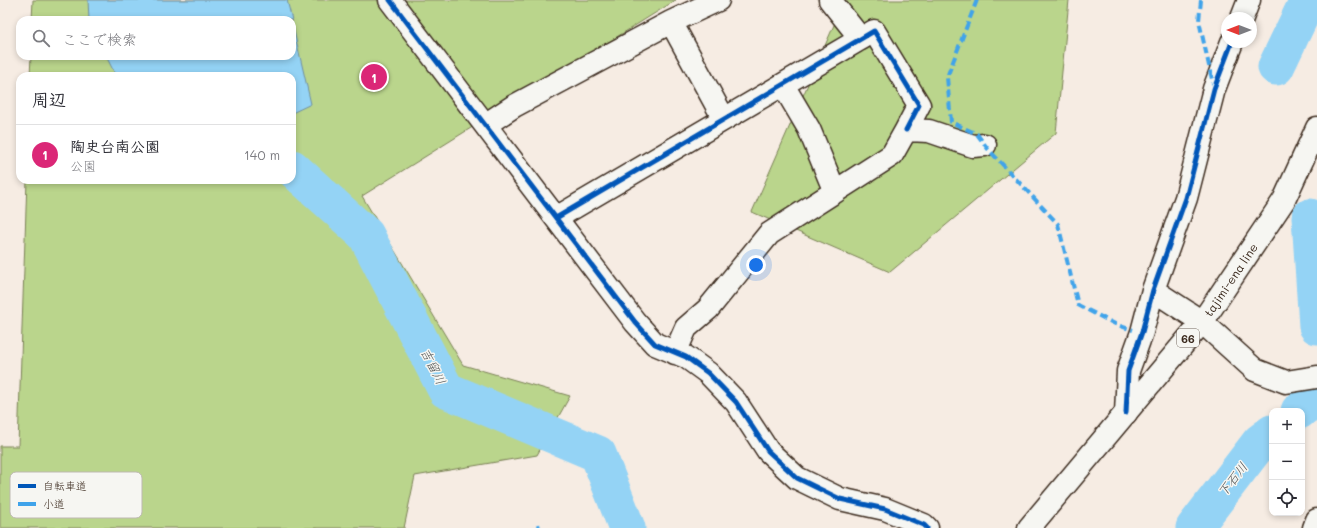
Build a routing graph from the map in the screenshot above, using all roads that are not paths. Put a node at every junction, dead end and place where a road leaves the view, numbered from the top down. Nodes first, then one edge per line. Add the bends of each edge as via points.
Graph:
1 (390, 0) edge
2 (718, 0) edge
3 (830, 0) edge
4 (1249, 0) edge
5 (1244, 12) edge
6 (671, 22) junction
7 (861, 39) junction
8 (1230, 48) edge
9 (783, 85) junction
10 (724, 119) junction
11 (485, 124) junction
12 (1317, 128) edge
13 (906, 130) junction
14 (985, 145) dead end
15 (835, 192) junction
16 (556, 218) junction
17 (1153, 290) junction
18 (1202, 322) junction
19 (675, 353) junction
20 (1317, 377) edge
21 (1126, 413) junction
22 (1317, 520) edge
23 (927, 528) edge
24 (1029, 528) edge
25 (1314, 528) edge

1 - 11 street
2 - 6 street
3 - 7 street
4 - 5 street
6 - 10 street
6 - 11 street
7 - 9 street
7 - 13 street via 874,31 919,105
8 - 17 street via 1214,89 1186,198
9 - 10 street
9 - 15 street via 809,129
10 - 16 street
11 - 16 street
12 - 18 street, tajimi-ena line / 66 via 1284,200
13 - 14 street via 929,131 973,146
13 - 15 street via 892,155
15 - 19 street via 769,234 708,309 686,328
16 - 19 street via 635,322 655,344
17 - 18 street
17 - 21 street via 1128,371
18 - 20 street via 1255,370 1286,382
18 - 21 street, tajimi-ena line / 66
19 - 23 street via 686,357 708,373 736,402 768,451 796,478 840,499 885,509
21 - 24 street, tajimi-ena line / 66
22 - 25 street

